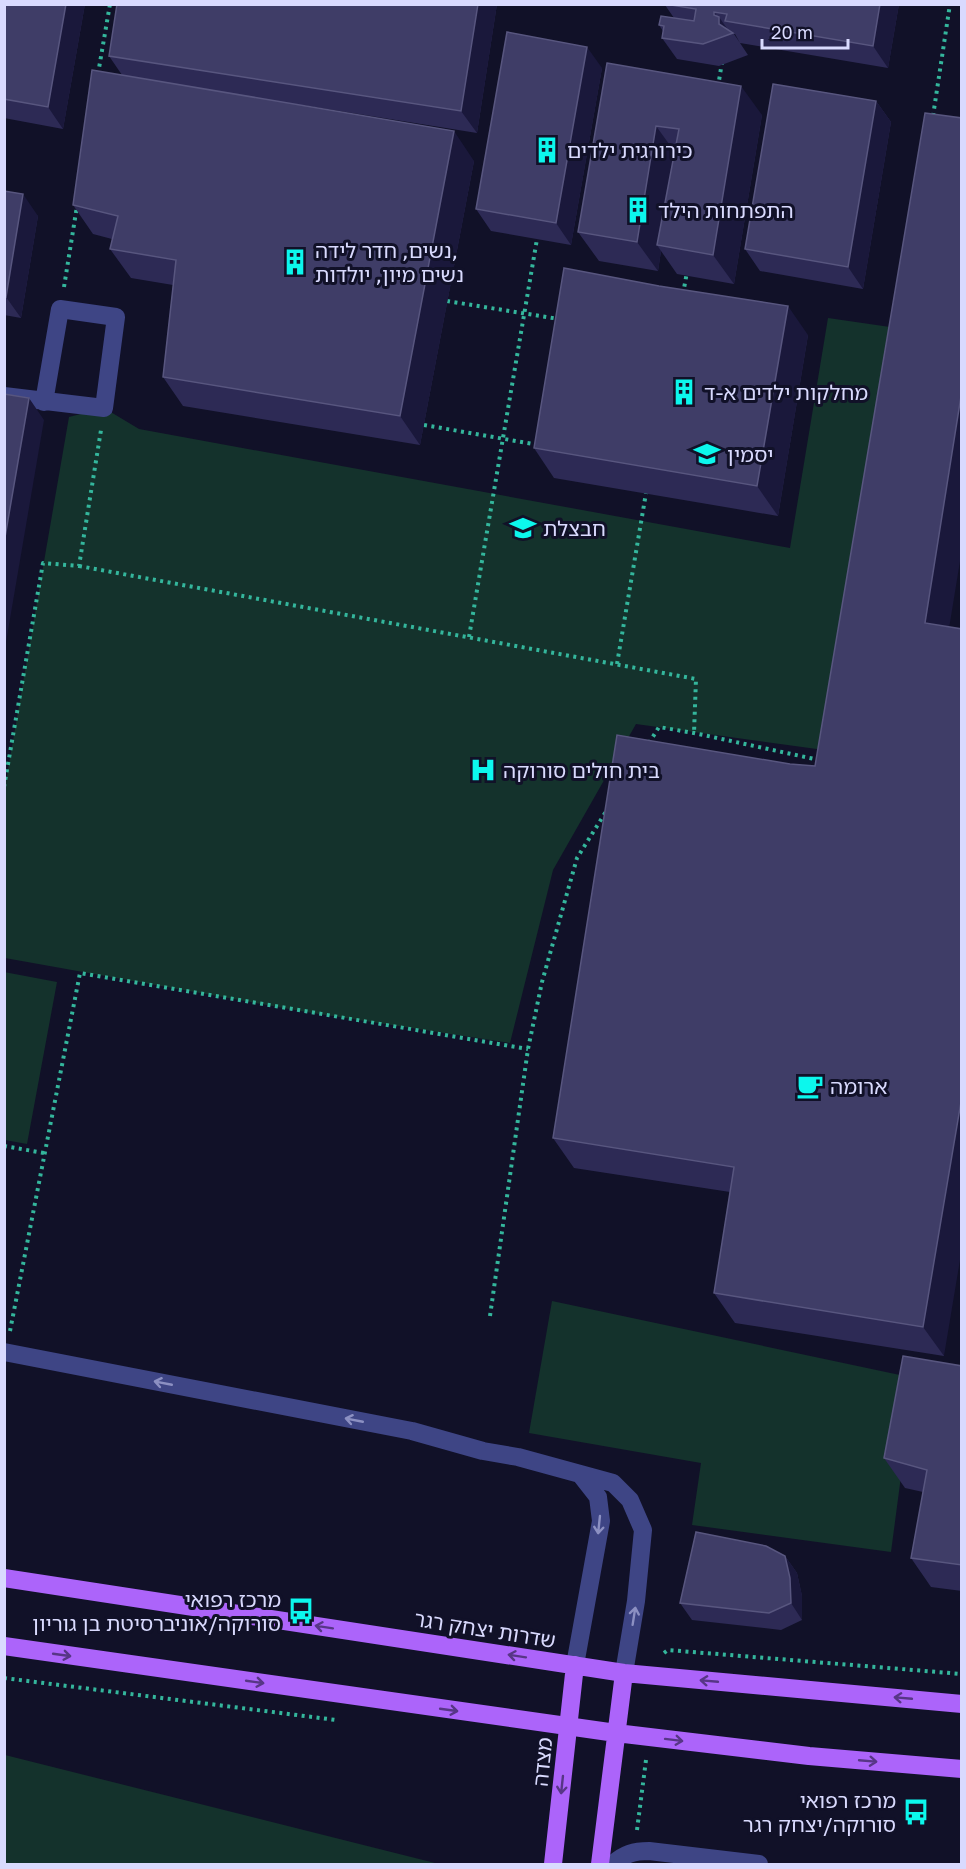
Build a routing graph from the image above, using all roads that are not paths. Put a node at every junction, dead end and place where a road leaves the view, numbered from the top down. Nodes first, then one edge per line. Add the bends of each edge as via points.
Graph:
1 (4, 396) edge
2 (44, 402) junction
3 (5, 1352) edge
4 (580, 1474) junction
5 (4, 1578) edge
6 (4, 1646) edge
7 (575, 1665) junction
8 (624, 1673) junction
9 (962, 1704) edge
10 (568, 1726) junction
11 (616, 1733) junction
12 (962, 1769) edge
13 (553, 1864) edge
14 (600, 1864) edge
15 (612, 1864) edge
16 (759, 1864) edge

1 - 2 lane
2 - 2 lane via 60,309 116,317 104,408
4 -> 3 lane via 412,1431
4 -> 7 lane via 598,1497 601,1521
8 -> 4 lane via 643,1530 630,1500 613,1483
7 -> 5 main road, שדרות יצחק רגר
6 -> 10 main road
7 - 8 main road, שדרות יצחק רגר
7 - 10 main road, מצדה
9 -> 8 main road, שדרות יצחק רגר
8 - 11 main road
10 - 11 main road
10 -> 13 main road, מצדה
11 -> 12 main road
11 - 14 main road
15 - 16 lane via 635,1851

